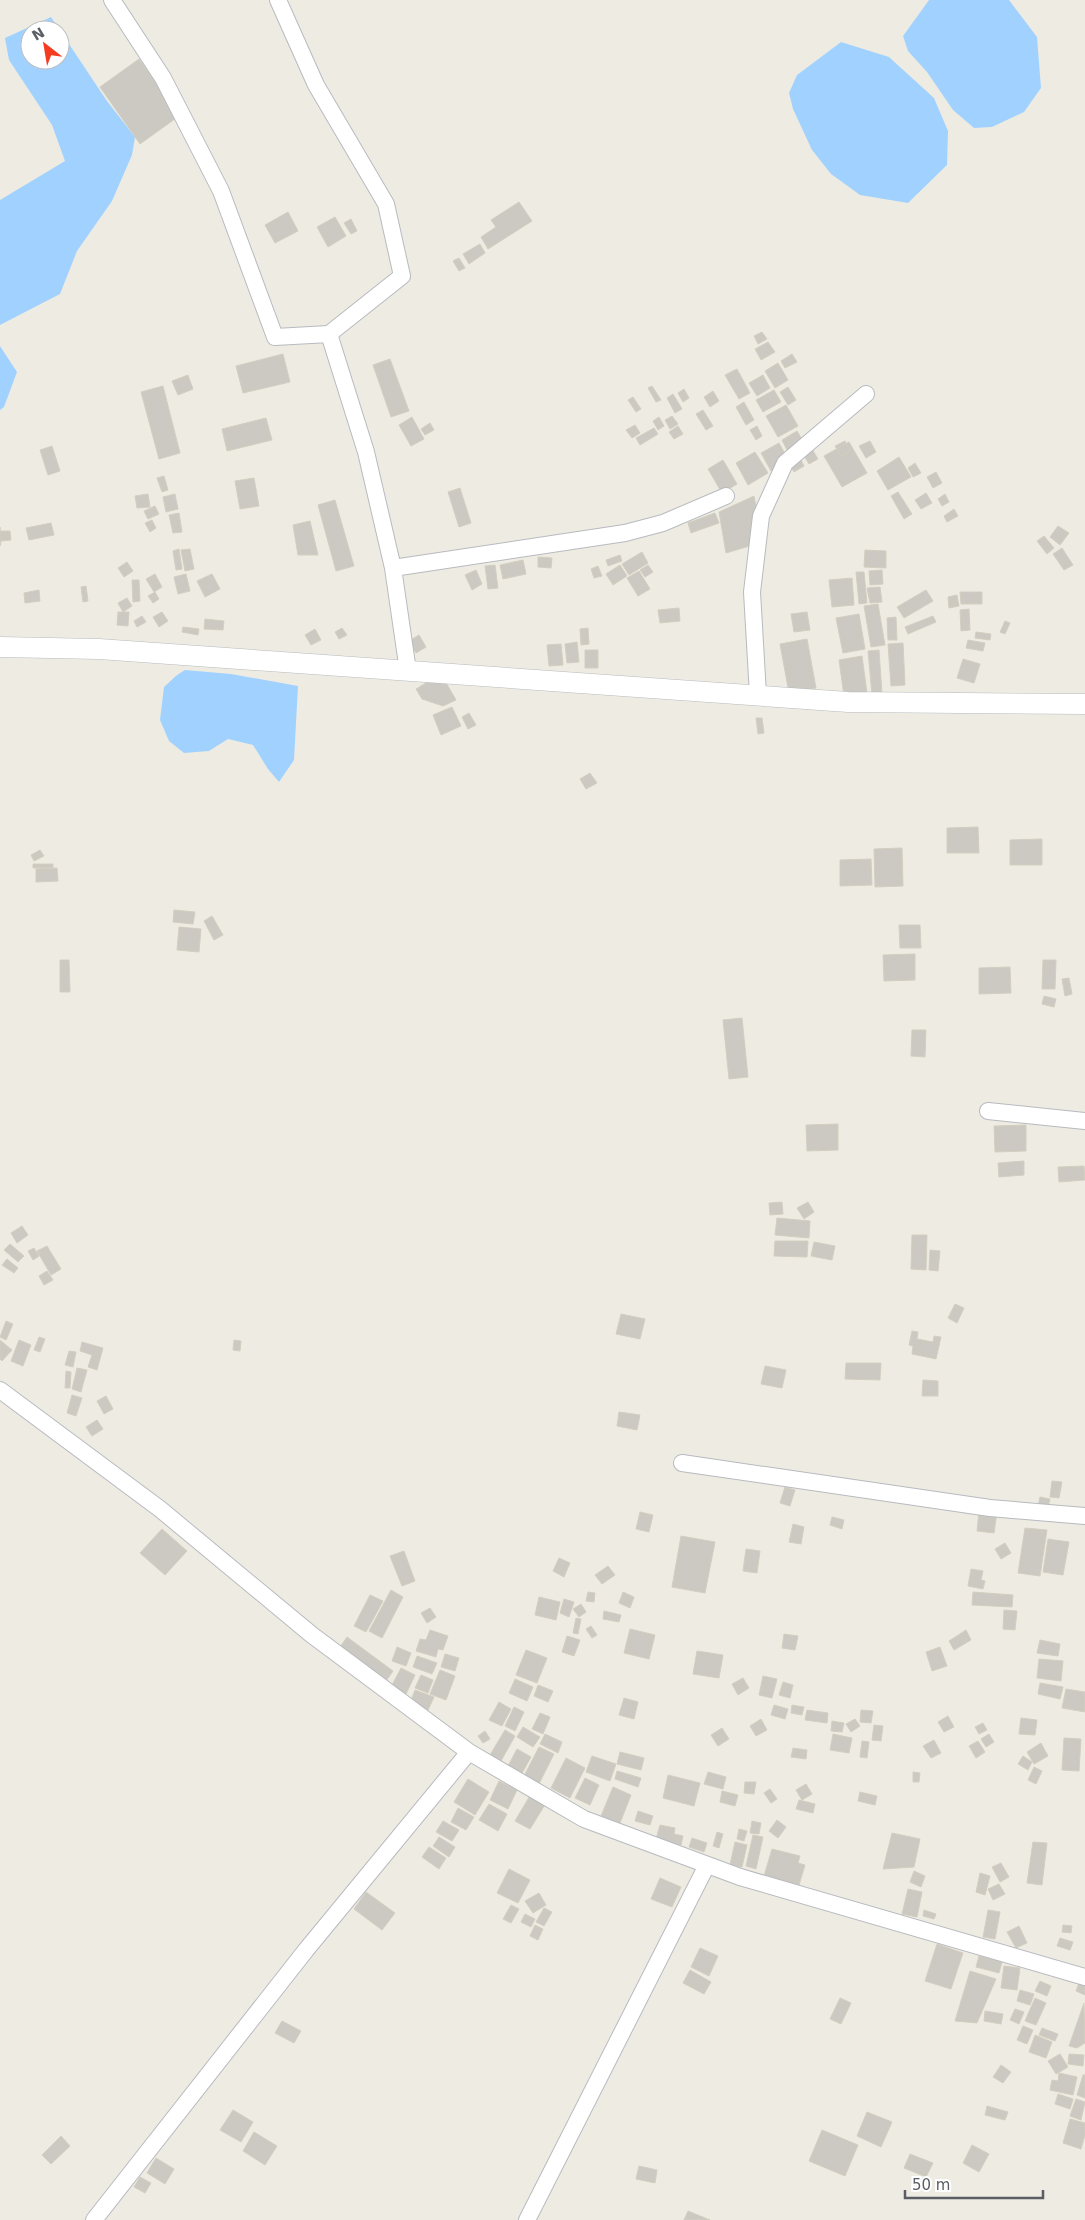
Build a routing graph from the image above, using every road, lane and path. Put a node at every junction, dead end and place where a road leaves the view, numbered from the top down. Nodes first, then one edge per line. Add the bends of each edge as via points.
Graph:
1 (112, 0) edge
2 (278, 0) edge
3 (329, 334) junction
4 (866, 394) dead end
5 (726, 496) dead end
6 (393, 568) junction
7 (0, 647) edge
8 (408, 671) junction
9 (758, 695) junction
10 (1085, 704) edge
11 (988, 1111) dead end
12 (1085, 1121) edge
13 (0, 1390) edge
14 (682, 1463) dead end
15 (1085, 1516) edge
16 (469, 1752) junction
17 (707, 1865) junction
18 (1085, 1977) edge
19 (94, 2220) edge
20 (527, 2220) edge

1 - 3 street via 164,78 221,191 275,337
2 - 3 street via 316,85 386,204 402,276
3 - 6 street via 366,452
4 - 9 street via 785,463 761,516 752,592
5 - 6 street via 663,523 625,533
6 - 8 street
7 - 8 street via 99,649
8 - 9 street
9 - 10 street via 848,702
11 - 12 street
13 - 16 street via 160,1509 312,1635
14 - 15 street via 990,1508
16 - 17 street via 584,1819
16 - 19 street via 306,1950
17 - 18 street
17 - 20 street

